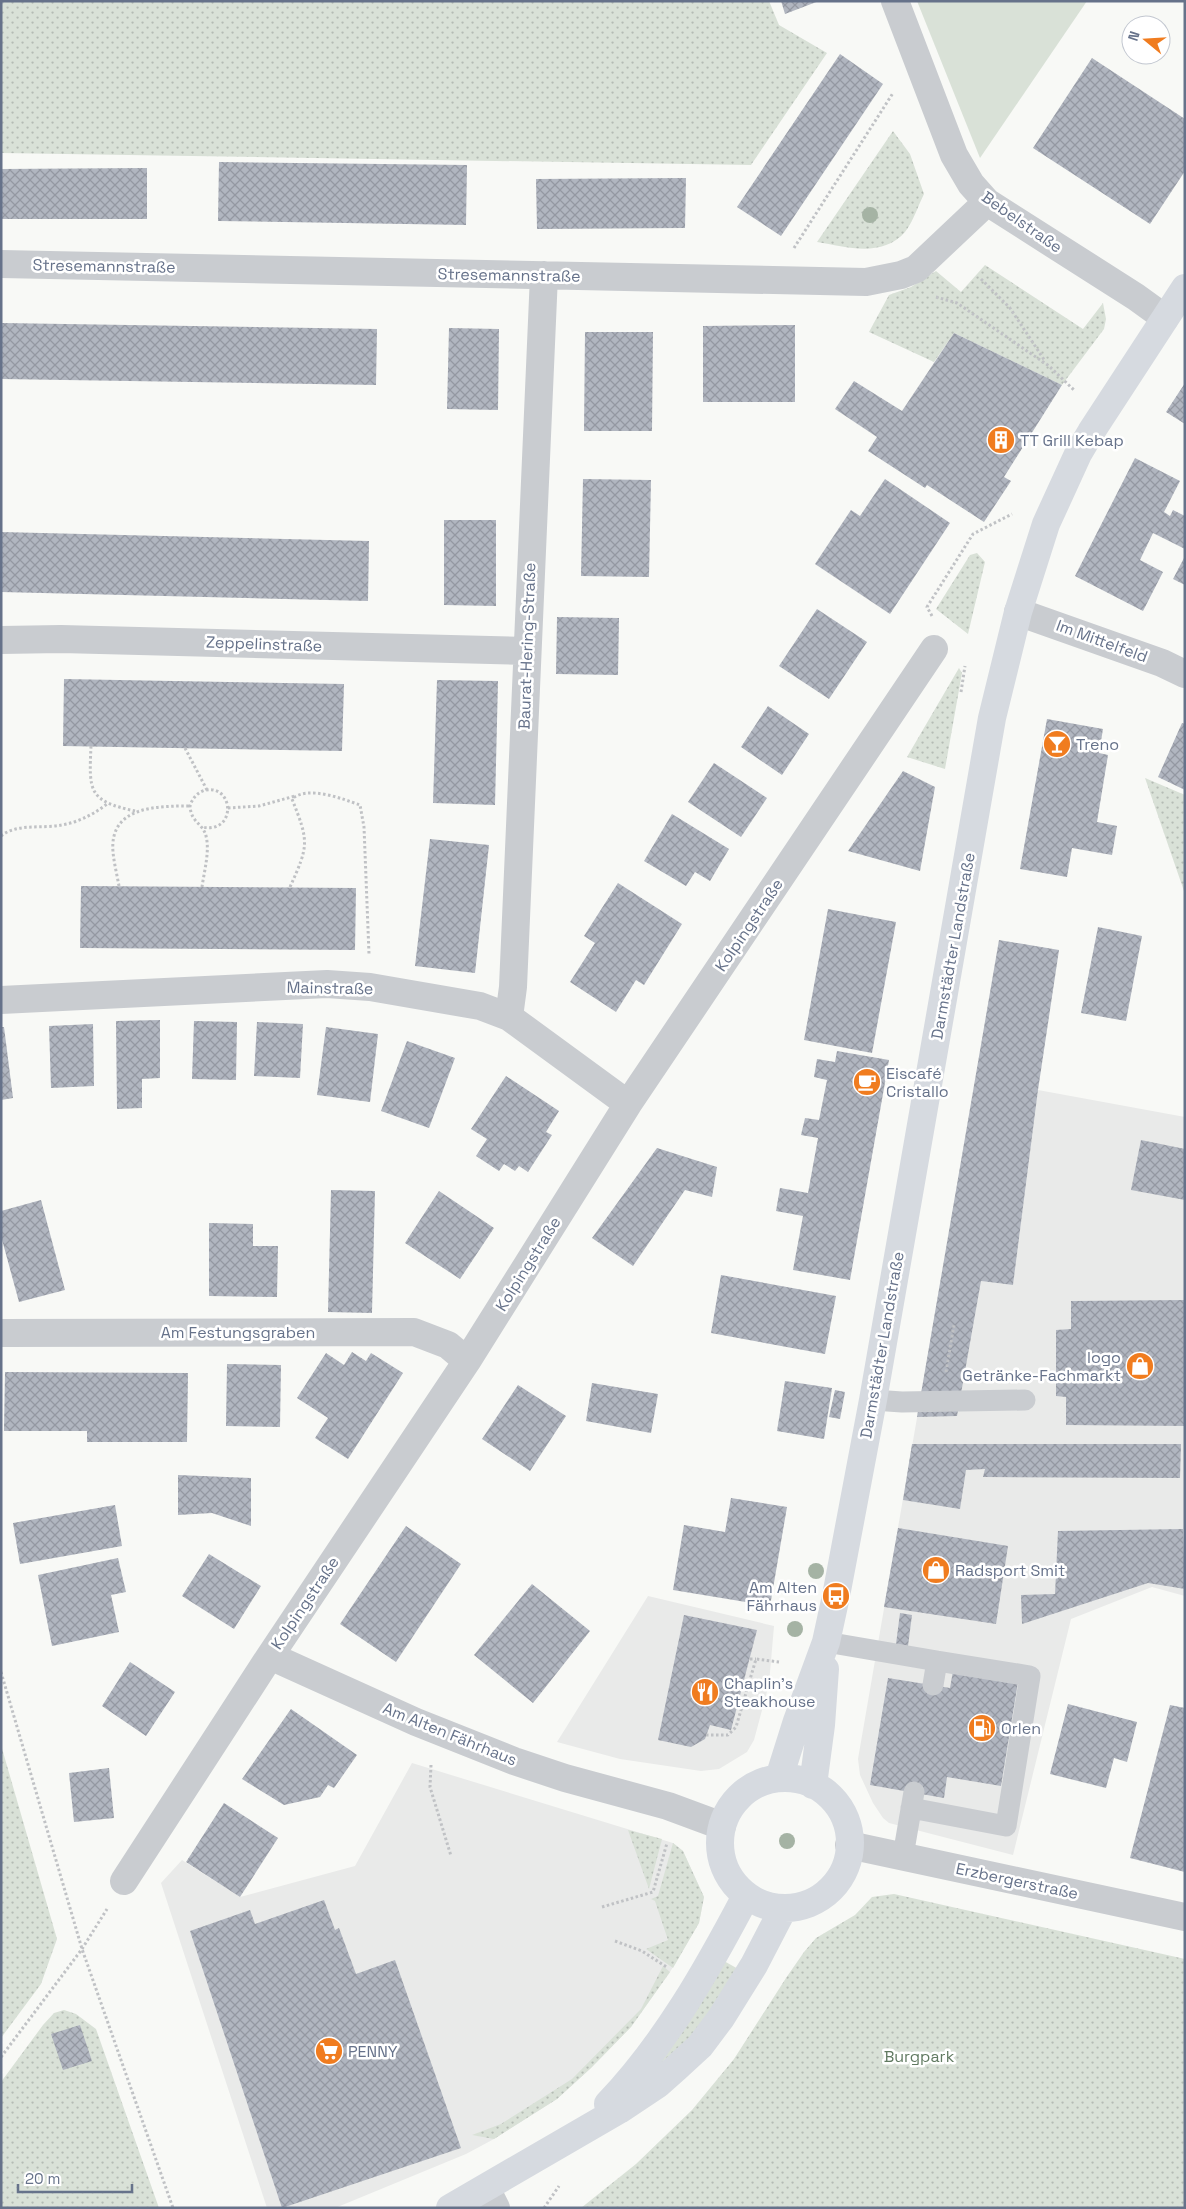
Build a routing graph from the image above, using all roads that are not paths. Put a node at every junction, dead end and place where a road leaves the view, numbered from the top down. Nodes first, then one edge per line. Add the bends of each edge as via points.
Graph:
1 (895, 1) edge
2 (987, 202) junction
3 (1, 264) edge
4 (544, 275) junction
5 (1185, 288) edge
6 (1165, 318) junction
7 (1018, 612) junction
8 (1, 640) edge
9 (934, 649) dead end
10 (527, 651) junction
11 (1185, 674) edge
12 (1, 1000) edge
13 (509, 1017) junction
14 (628, 1104) junction
15 (1, 1332) edge
16 (467, 1361) junction
17 (873, 1400) junction
18 (1025, 1400) dead end
19 (826, 1642) junction
20 (270, 1656) junction
21 (937, 1661) junction
22 (934, 1685) dead end
23 (779, 1778) junction
24 (813, 1785) junction
25 (722, 1826) junction
26 (849, 1845) junction
27 (902, 1856) junction
28 (124, 1881) road end
29 (746, 1896) junction
30 (782, 1909) junction
31 (1185, 1917) edge
32 (589, 2126) junction
33 (491, 2198) edge
34 (450, 2208) edge

1 - 2 street, Bebelstraße via 954,154 970,184
2 - 4 street, Stresemannstraße via 916,269 866,282
2 - 6 street, Bebelstraße
3 - 4 street, Stresemannstraße
4 - 10 street, Baurat-Hering-Straße
5 - 6 main road, Darmstädter Landstraße
6 - 7 main road, Darmstädter Landstraße via 1078,454 1046,524
7 - 11 street, Im Mittelfeld
7 - 17 main road, Darmstädter Landstraße via 992,718
8 - 10 street, Zeppelinstraße
9 - 14 street, Kolpingstraße
10 - 13 street, Baurat-Hering-Straße via 514,977
12 - 13 street, Mainstraße via 327,984 370,987 480,1006
13 - 14 street, Mainstraße
14 - 16 street, Kolpingstraße
15 - 16 street, Am Festungsgraben via 414,1332 448,1345
16 - 20 street, Kolpingstraße
17 - 18 lane
17 - 19 main road, Darmstädter Landstraße
19 - 21 lane
19 - 23 main road, Darmstädter Landstraße
19 - 24 main road, Darmstädter Landstraße via 825,1688
20 - 25 street, Am Alten Fährhaus via 433,1729 539,1770 668,1806
20 - 28 street, Kolpingstraße
21 - 22 lane
21 - 27 lane via 1030,1676 1006,1826 912,1800
23 - 24 main road
23 - 25 main road via 760,1783 743,1793 730,1808
24 - 26 main road via 836,1803 848,1830
25 - 29 main road via 723,1865 732,1882
26 - 27 street, Erzbergerstraße
26 - 30 main road via 847,1861 829,1891 815,1901
27 - 31 street, Erzbergerstraße
29 - 30 main road
29 - 32 main road via 684,2008 635,2076
30 - 32 main road via 742,1985 700,2046 658,2084
32 - 33 main road via 552,2150
33 - 34 main road

